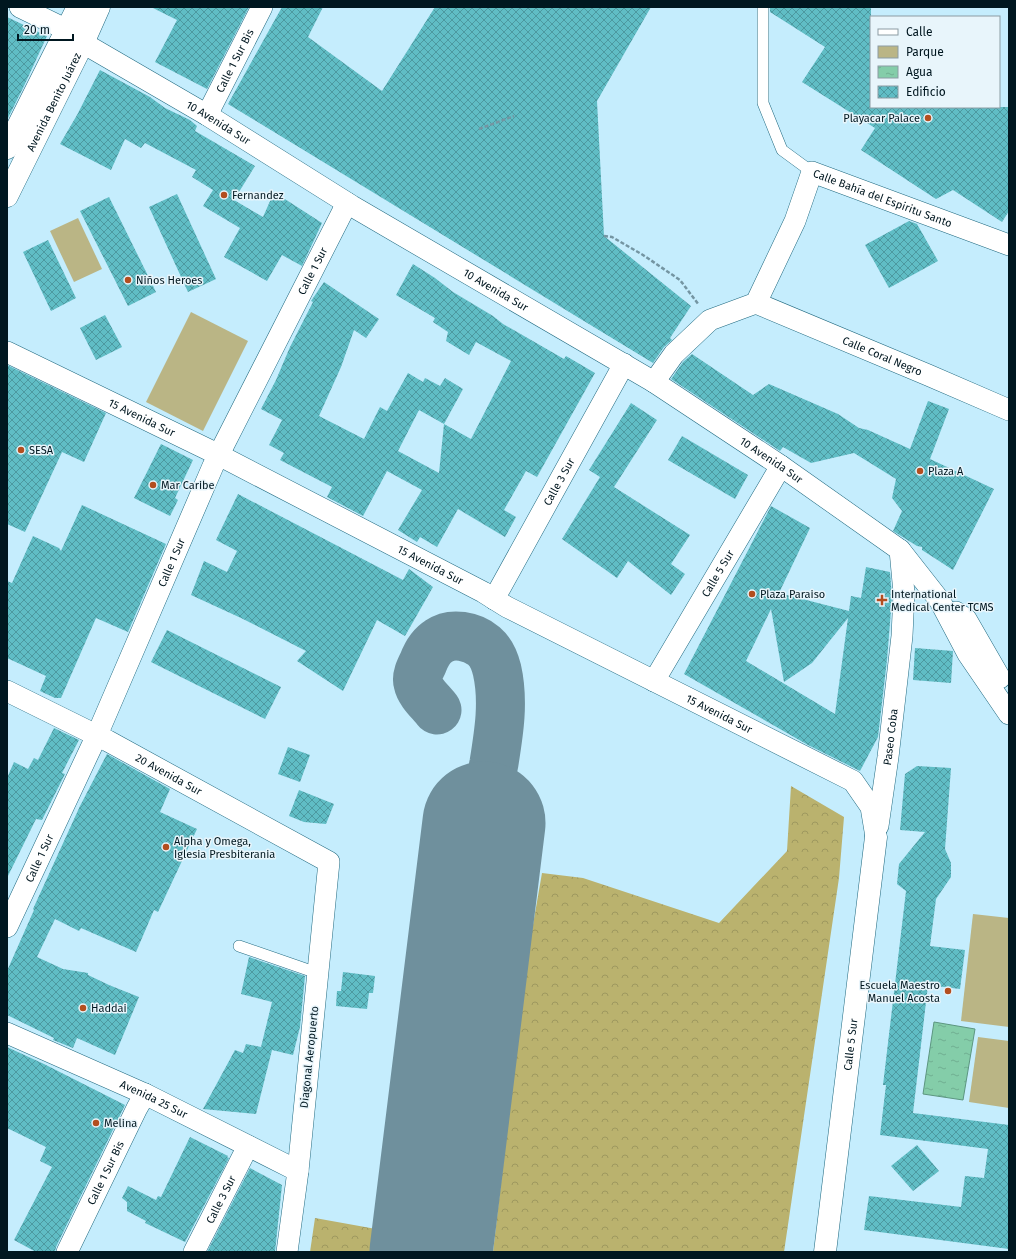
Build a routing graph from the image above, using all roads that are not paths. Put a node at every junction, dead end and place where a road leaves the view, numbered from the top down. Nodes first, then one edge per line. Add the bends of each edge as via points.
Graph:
1 (20, 7) edge
2 (78, 7) edge
3 (99, 7) edge
4 (262, 7) edge
5 (763, 7) edge
6 (75, 36) junction
7 (207, 115) junction
8 (7, 148) edge
9 (812, 172) junction
10 (7, 196) edge
11 (347, 203) junction
12 (1009, 246) edge
13 (756, 303) junction
14 (7, 352) edge
15 (624, 364) junction
16 (654, 382) junction
17 (1009, 410) edge
18 (219, 456) junction
19 (781, 466) junction
20 (900, 550) junction
21 (494, 599) junction
22 (940, 601) junction
23 (902, 636) junction
24 (654, 681) junction
25 (7, 690) edge
26 (1009, 693) edge
27 (1009, 714) edge
28 (97, 735) junction
29 (888, 758) junction
30 (853, 781) junction
31 (876, 837) junction
32 (329, 862) joint
33 (7, 927) edge
34 (238, 946) dead end
35 (317, 973) junction
36 (7, 1033) edge
37 (145, 1094) junction
38 (248, 1146) junction
39 (298, 1171) junction
40 (67, 1252) edge
41 (194, 1252) edge
42 (287, 1252) edge
43 (825, 1252) edge

1 - 6 street, 10 Avenida Sur
2 - 6 street, Avenida Benito Juárez
3 - 6 street, Avenida Benito Juárez
4 - 7 street, Calle 1 Sur Bis
5 - 9 lane via 763,103 782,150
6 - 7 street, 10 Avenida Sur
6 - 8 street, Avenida Benito Juárez
6 - 10 street, Avenida Benito Juárez
7 - 11 street, 10 Avenida Sur
9 - 12 street, Calle Bahía del Espiritu Santo
9 - 13 street, Calle Bahía del Espiritu Santo via 795,221
11 - 15 street, 10 Avenida Sur
11 - 18 street, Calle 1 Sur
13 - 16 street via 710,320 674,354
13 - 17 street, Calle Coral Negro
14 - 18 street, 15 Avenida Sur
15 - 16 street, 10 Avenida Sur
15 - 21 street, Calle 3 Sur
16 - 19 street, 10 Avenida Sur
18 - 21 street, 15 Avenida Sur
18 - 28 street, Calle 1 Sur
19 - 20 street, 10 Avenida Sur
19 - 24 street, Calle 5 Sur
20 - 22 street, 10 Avenida Sur
20 - 23 street, Paseo Coba via 904,593
21 - 24 street, 15 Avenida Sur
22 - 23 street, Paseo Coba via 923,602 909,616
22 - 26 street via 966,619
22 - 27 street via 968,654
23 - 29 street, Paseo Coba
24 - 30 street, 15 Avenida Sur
25 - 28 street, 20 Avenida Sur
28 - 32 street, 20 Avenida Sur
28 - 33 street, Calle 1 Sur
29 - 30 street via 865,779
29 - 31 street, Paseo Coba
30 - 31 street, 15 Avenida Sur via 871,807
31 - 43 street, Calle 5 Sur
32 - 35 street, Diagonal Aeropuerto
34 - 35 lane
35 - 39 street, Diagonal Aeropuerto
36 - 37 street, Avenida 25 Sur
37 - 38 street, Avenida 25 Sur
37 - 40 street, Calle 1 Sur Bis
38 - 39 street, Avenida 25 Sur
38 - 41 street, Calle 3 Sur
39 - 42 street, Diagonal Aeropuerto

